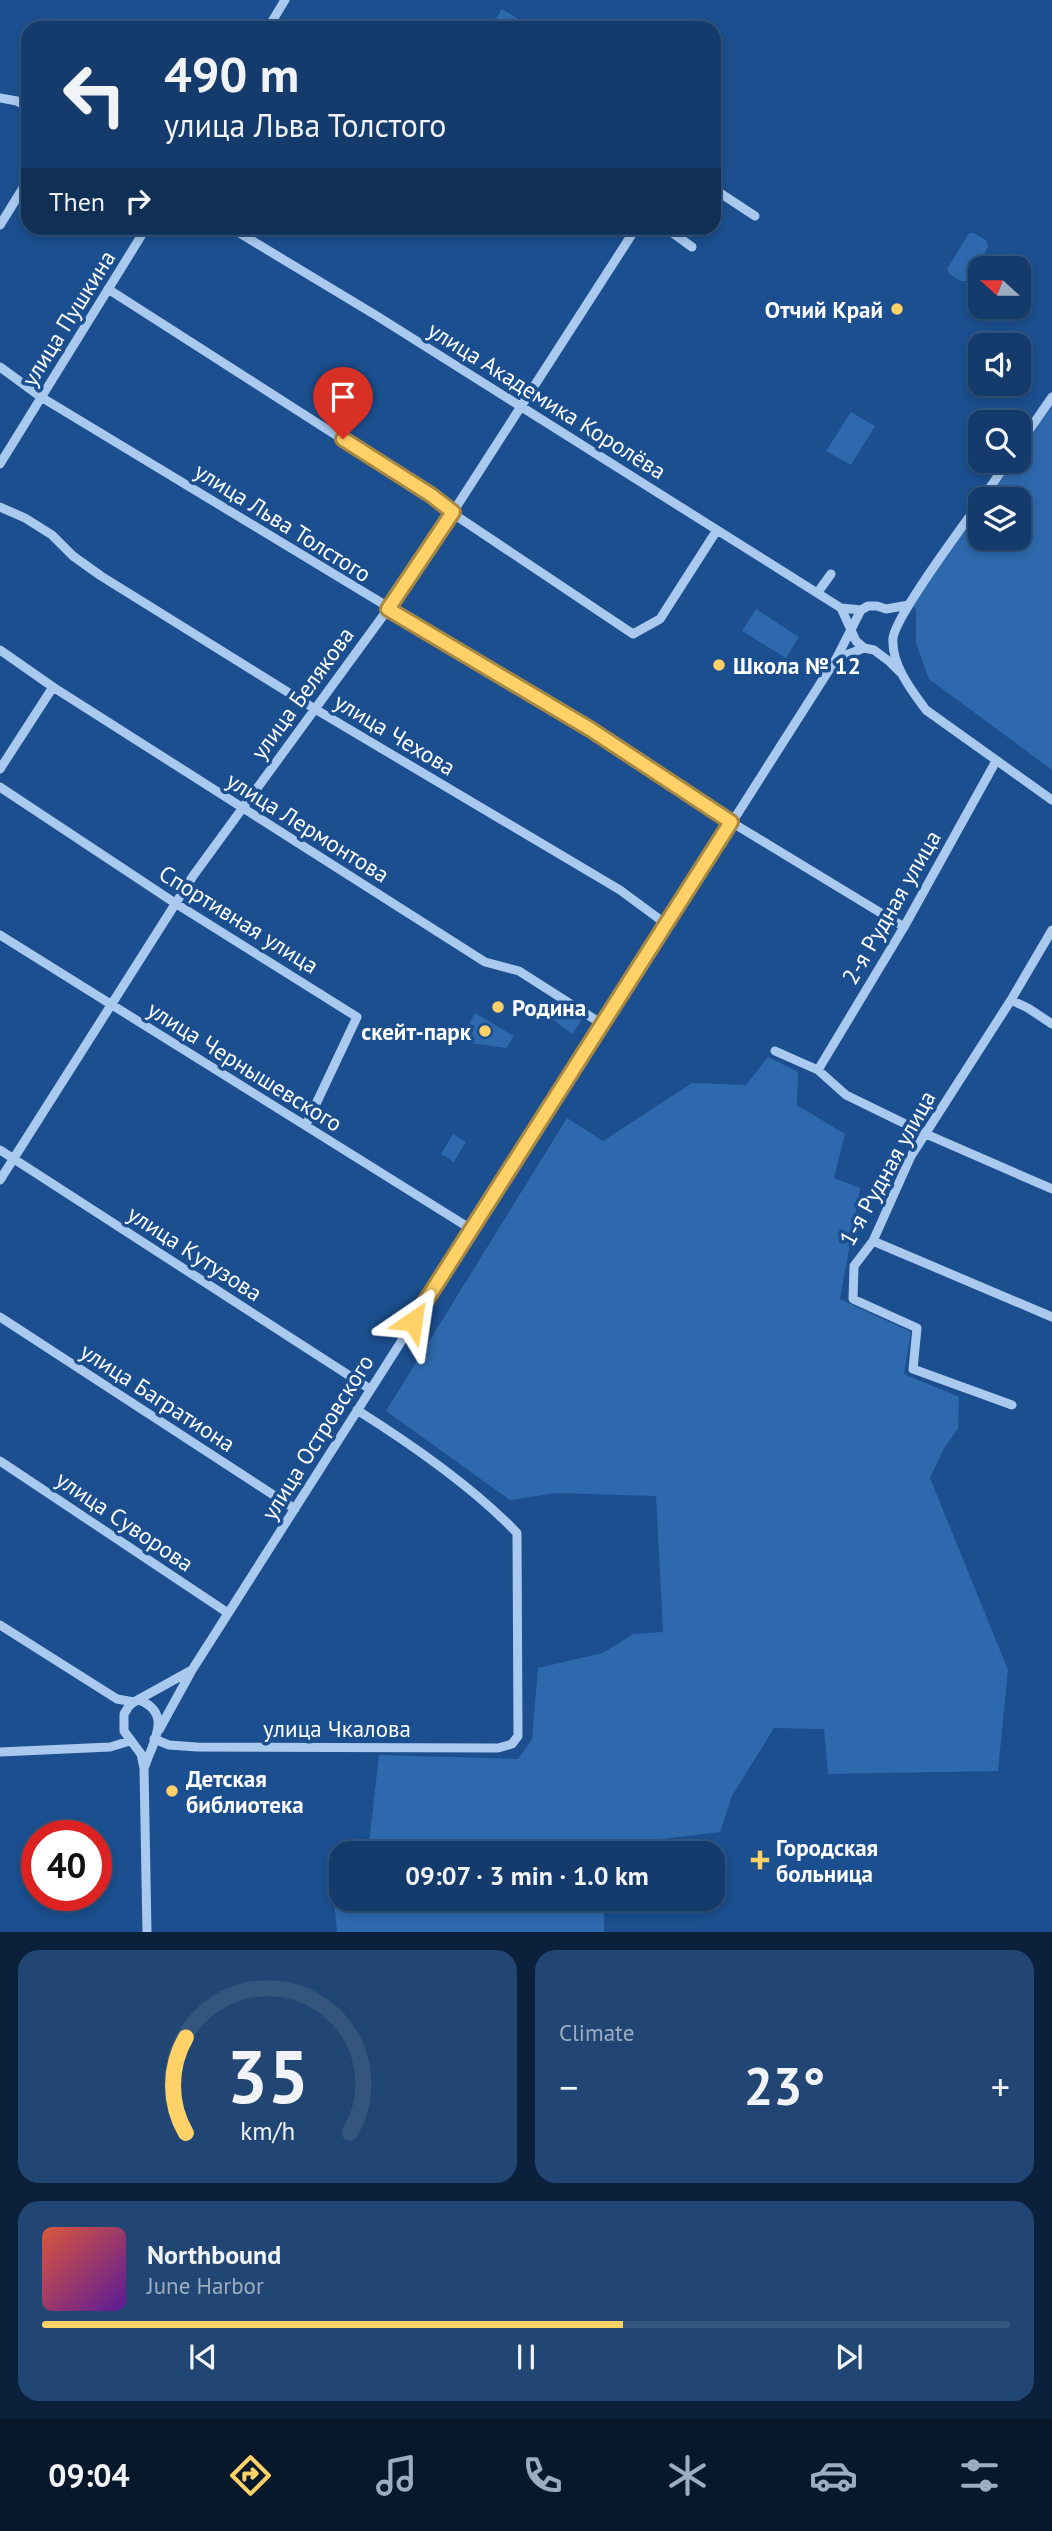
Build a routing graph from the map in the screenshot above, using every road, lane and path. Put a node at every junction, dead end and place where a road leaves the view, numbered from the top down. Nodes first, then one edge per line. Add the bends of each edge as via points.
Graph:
1 (285, 0) edge
2 (272, 21) edge
3 (0, 98) edge
4 (21, 103) edge
5 (21, 191) edge
6 (721, 194) edge
7 (755, 216) dead end
8 (0, 225) edge
9 (142, 235) edge
10 (242, 235) edge
11 (631, 235) edge
12 (676, 235) edge
13 (692, 247) dead end
14 (108, 289) junction
15 (0, 367) edge
16 (41, 397) junction
17 (1052, 397) edge
18 (520, 407) junction
19 (1031, 427) edge
20 (0, 464) edge
21 (0, 507) edge
22 (453, 512) junction
23 (968, 519) edge
24 (717, 530) junction
25 (831, 574) dead end
26 (818, 592) junction
27 (909, 606) junction
28 (841, 608) junction
29 (388, 609) junction
30 (886, 609) junction
31 (861, 610) junction
32 (852, 629) junction
33 (895, 630) junction
34 (893, 640) junction
35 (869, 649) junction
36 (0, 650) edge
37 (836, 659) junction
38 (902, 674) junction
39 (53, 687) junction
40 (315, 709) junction
41 (996, 761) junction
42 (0, 769) edge
43 (0, 787) edge
44 (1052, 800) edge
45 (242, 807) junction
46 (731, 822) junction
47 (176, 903) junction
48 (666, 924) junction
49 (904, 927) junction
50 (1052, 930) edge
51 (0, 935) edge
52 (1010, 1000) junction
53 (110, 1005) junction
54 (602, 1024) junction
55 (1052, 1024) edge
56 (775, 1051) dead end
57 (818, 1070) junction
58 (306, 1125) junction
59 (926, 1134) junction
60 (0, 1150) edge
61 (14, 1158) junction
62 (0, 1181) edge
63 (1052, 1189) edge
64 (471, 1229) junction
65 (873, 1241) junction
66 (0, 1317) edge
67 (1052, 1317) edge
68 (370, 1389) junction
69 (1013, 1405) dead end
70 (357, 1410) junction
71 (0, 1461) edge
72 (295, 1509) junction
73 (228, 1613) junction
74 (0, 1625) edge
75 (192, 1670) junction
76 (117, 1699) junction
77 (136, 1701) junction
78 (125, 1713) junction
79 (156, 1735) junction
80 (130, 1741) junction
81 (0, 1752) edge
82 (144, 1768) junction
83 (147, 1932) edge

1 - 2 street
3 - 4 street
5 - 8 street
6 - 7 street
9 - 14 street, улица Пушкина
10 - 18 street, улица Академика Королёва
11 - 18 street, улица Белякова
12 - 13 street
14 - 16 street, улица Пушкина
14 - 22 street
15 - 16 street, улица Льва Толстого
16 - 20 street, улица Пушкина
16 - 29 street, улица Льва Толстого
17 - 19 street
18 - 22 street, улица Белякова
18 - 24 street, улица Академика Королёва
21 - 40 street, улица Чехова via 52,535 101,576
22 - 24 street via 633,634 660,619
22 - 29 street, улица Белякова
23 - 27 street
24 - 26 street, улица Академика Королёва
25 - 26 street
26 - 28 street, улица Академика Королёва
27 - 30 street
27 - 33 street
28 - 31 street
28 - 32 street
29 - 40 street, улица Белякова
29 - 46 street, улица Льва Толстого via 590,729
30 - 31 street via 868,606
30 - 33 street
31 - 32 street
32 - 35 street via 856,641
32 - 37 street, улица Островского
33 - 34 street
34 - 35 street
34 - 38 street
35 - 37 street
35 - 38 street
36 - 39 street, улица Лермонтова
37 - 46 street, улица Островского
38 - 41 street via 926,710
39 - 42 street
39 - 45 street, улица Лермонтова
40 - 45 street, улица Белякова
40 - 48 street, улица Чехова via 620,890
41 - 44 street
41 - 49 street, 2-я Рудная улица
43 - 47 street, Спортивная улица
45 - 47 street, улица Белякова
45 - 54 street, улица Лермонтова via 485,962 519,971
46 - 48 street, улица Островского
46 - 49 street, улица Льва Толстого
47 - 53 street, улица Белякова
47 - 58 street, Спортивная улица via 357,1017
48 - 54 street, улица Островского
49 - 57 street, 2-я Рудная улица
50 - 52 street, 1-я Рудная улица
51 - 53 street, улица Чернышевского
52 - 55 street
52 - 59 street, 1-я Рудная улица
53 - 58 street, улица Чернышевского
53 - 61 street, улица Белякова
54 - 64 street, улица Островского
56 - 57 street
57 - 59 street via 845,1095
58 - 64 street, улица Чернышевского
59 - 63 street
59 - 65 street, 1-я Рудная улица via 911,1156
60 - 61 street, улица Кутузова
61 - 62 street, улица Белякова
61 - 68 street, улица Кутузова
64 - 68 street, улица Островского
65 - 67 street
65 - 69 street, 1-я Рудная улица via 854,1266 853,1299 916,1328 913,1369
66 - 72 street, улица Багратиона
68 - 70 street, улица Островского
70 - 72 street, улица Островского
70 - 79 street, улица Чкалова via 497,1512 517,1532 517,1736 512,1744 498,1748 197,1747 169,1745
71 - 73 street, улица Суворова
72 - 73 street, улица Островского
73 - 75 street, улица Островского
74 - 76 street
75 - 77 street, улица Островского
75 - 79 street, улица Островского
76 - 77 street
76 - 78 street
77 - 78 street
77 - 79 street via 157,1714
78 - 80 street via 122,1722
79 - 80 street
79 - 82 street, улица Островского
80 - 81 street via 110,1747
80 - 82 street, улица Островского via 141,1754
82 - 83 street, улица Островского

